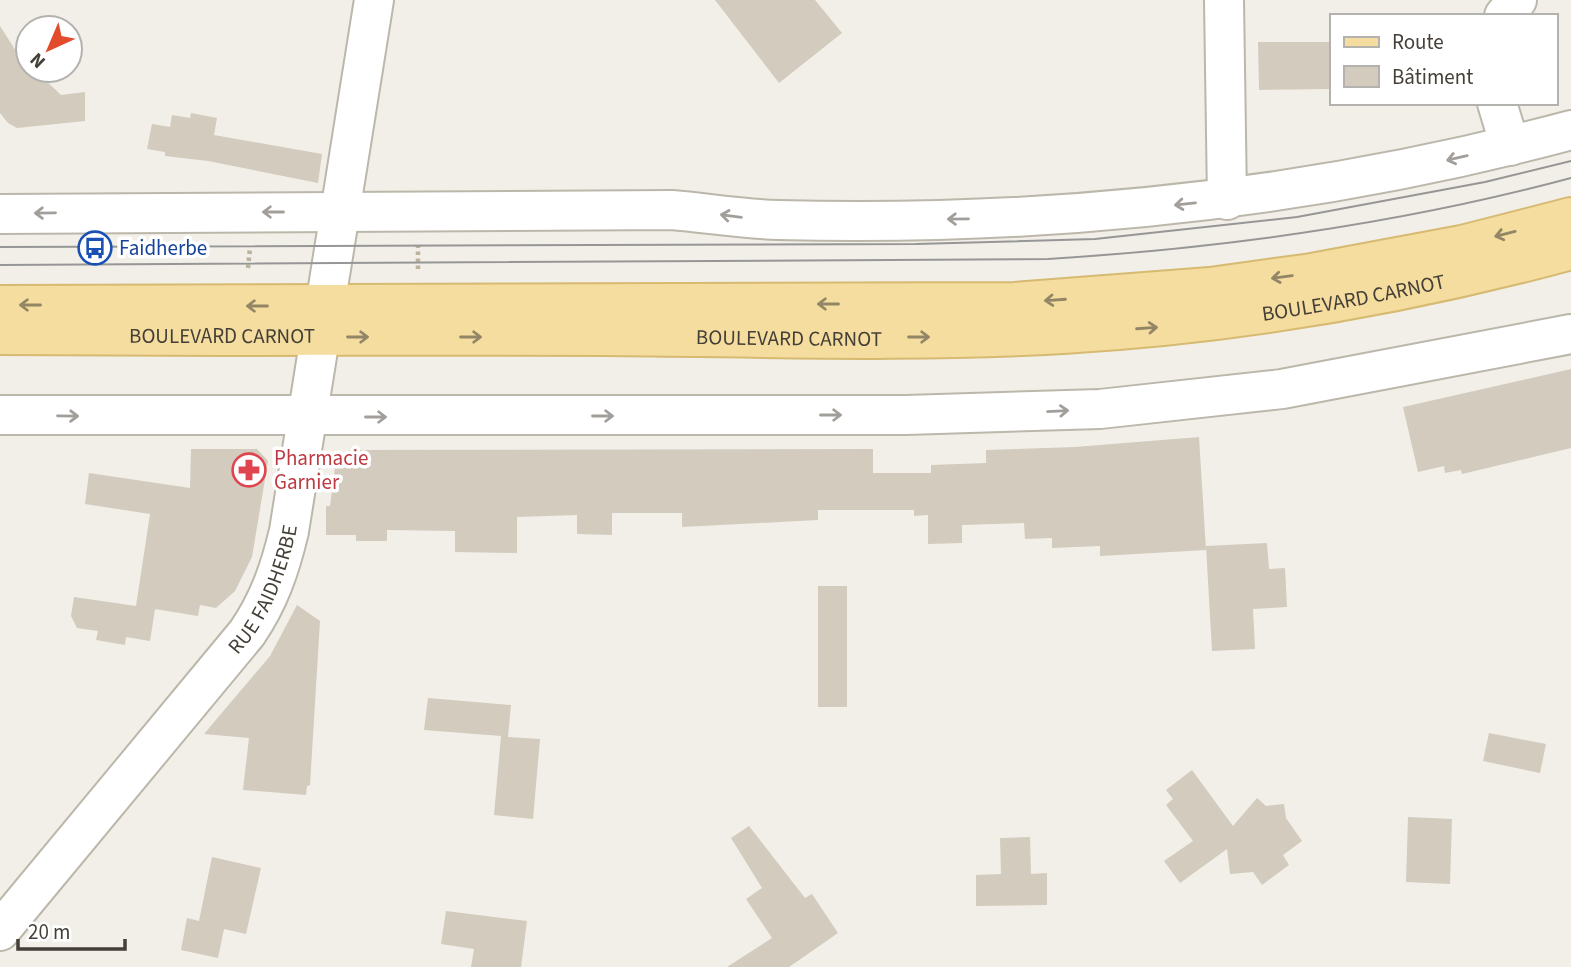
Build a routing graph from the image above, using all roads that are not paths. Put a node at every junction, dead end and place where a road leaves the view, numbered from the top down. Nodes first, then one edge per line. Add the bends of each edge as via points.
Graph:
1 (374, 0) edge
2 (1224, 0) edge
3 (1517, 0) edge
4 (1506, 14) edge
5 (1498, 105) edge
6 (1571, 130) edge
7 (1510, 146) junction
8 (1227, 200) junction
9 (341, 212) junction
10 (0, 215) edge
11 (1571, 217) edge
12 (1571, 250) edge
13 (0, 305) edge
14 (323, 322) junction
15 (1571, 334) edge
16 (0, 335) edge
17 (0, 415) edge
18 (307, 417) junction
19 (0, 931) edge

1 - 9 street, RUE FAIDHERBE
2 - 8 street
3 - 4 street
5 - 7 street
6 - 7 street
7 -> 8 street
8 -> 9 street via 1087,214 964,219 778,220 672,210
9 -> 10 street
9 - 14 street, RUE FAIDHERBE
11 -> 14 main road, BOULEVARD CARNOT via 1462,245 1325,271 1111,296
14 -> 12 main road, BOULEVARD CARNOT via 1061,334 1165,326 1328,304
14 -> 13 main road, BOULEVARD CARNOT
14 - 16 main road, BOULEVARD CARNOT
14 - 18 street, RUE FAIDHERBE
18 -> 15 street via 906,415 1100,409 1282,389
17 -> 18 street
18 - 19 street, RUE FAIDHERBE via 283,557 260,614

